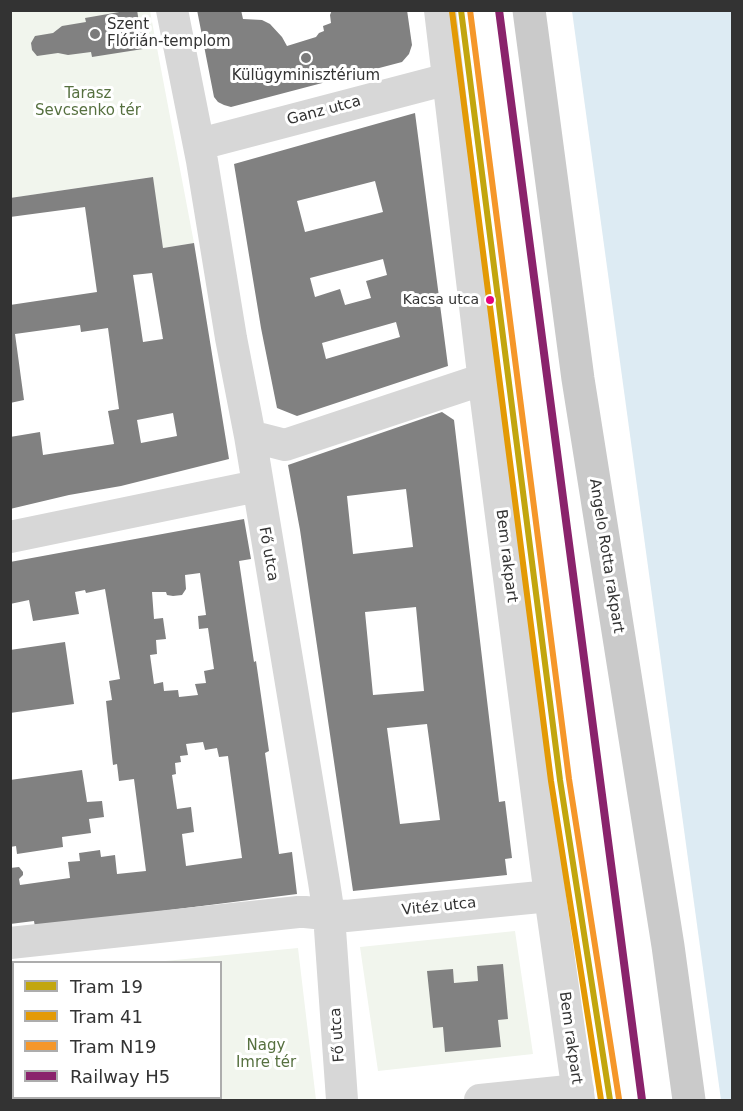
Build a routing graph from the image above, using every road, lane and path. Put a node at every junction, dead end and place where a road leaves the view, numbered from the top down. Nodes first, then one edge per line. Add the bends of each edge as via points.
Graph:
1 (172, 10) edge
2 (440, 10) edge
3 (528, 10) edge
4 (448, 79) junction
5 (200, 144) junction
6 (484, 379) junction
7 (250, 436) junction
8 (257, 486) junction
9 (10, 537) edge
10 (550, 896) junction
11 (329, 915) junction
12 (10, 943) edge
13 (578, 1095) edge
14 (342, 1101) edge
15 (480, 1101) edge
16 (689, 1101) edge

1 - 5 street, Fő utca
2 - 4 street, Bem rakpart
3 - 16 main road, Angelo Rotta rakpart via 578,379
4 - 5 street, Ganz utca
4 - 6 street, Bem rakpart
5 - 7 street, Fő utca
6 - 7 street via 285,445
6 - 10 street, Bem rakpart
7 - 8 street, Fő utca
8 - 9 street
8 - 11 street, Fő utca
10 - 11 street, Vitéz utca
10 - 13 street, Bem rakpart
11 - 12 street via 298,912
11 - 14 street, Fő utca
13 - 15 street

